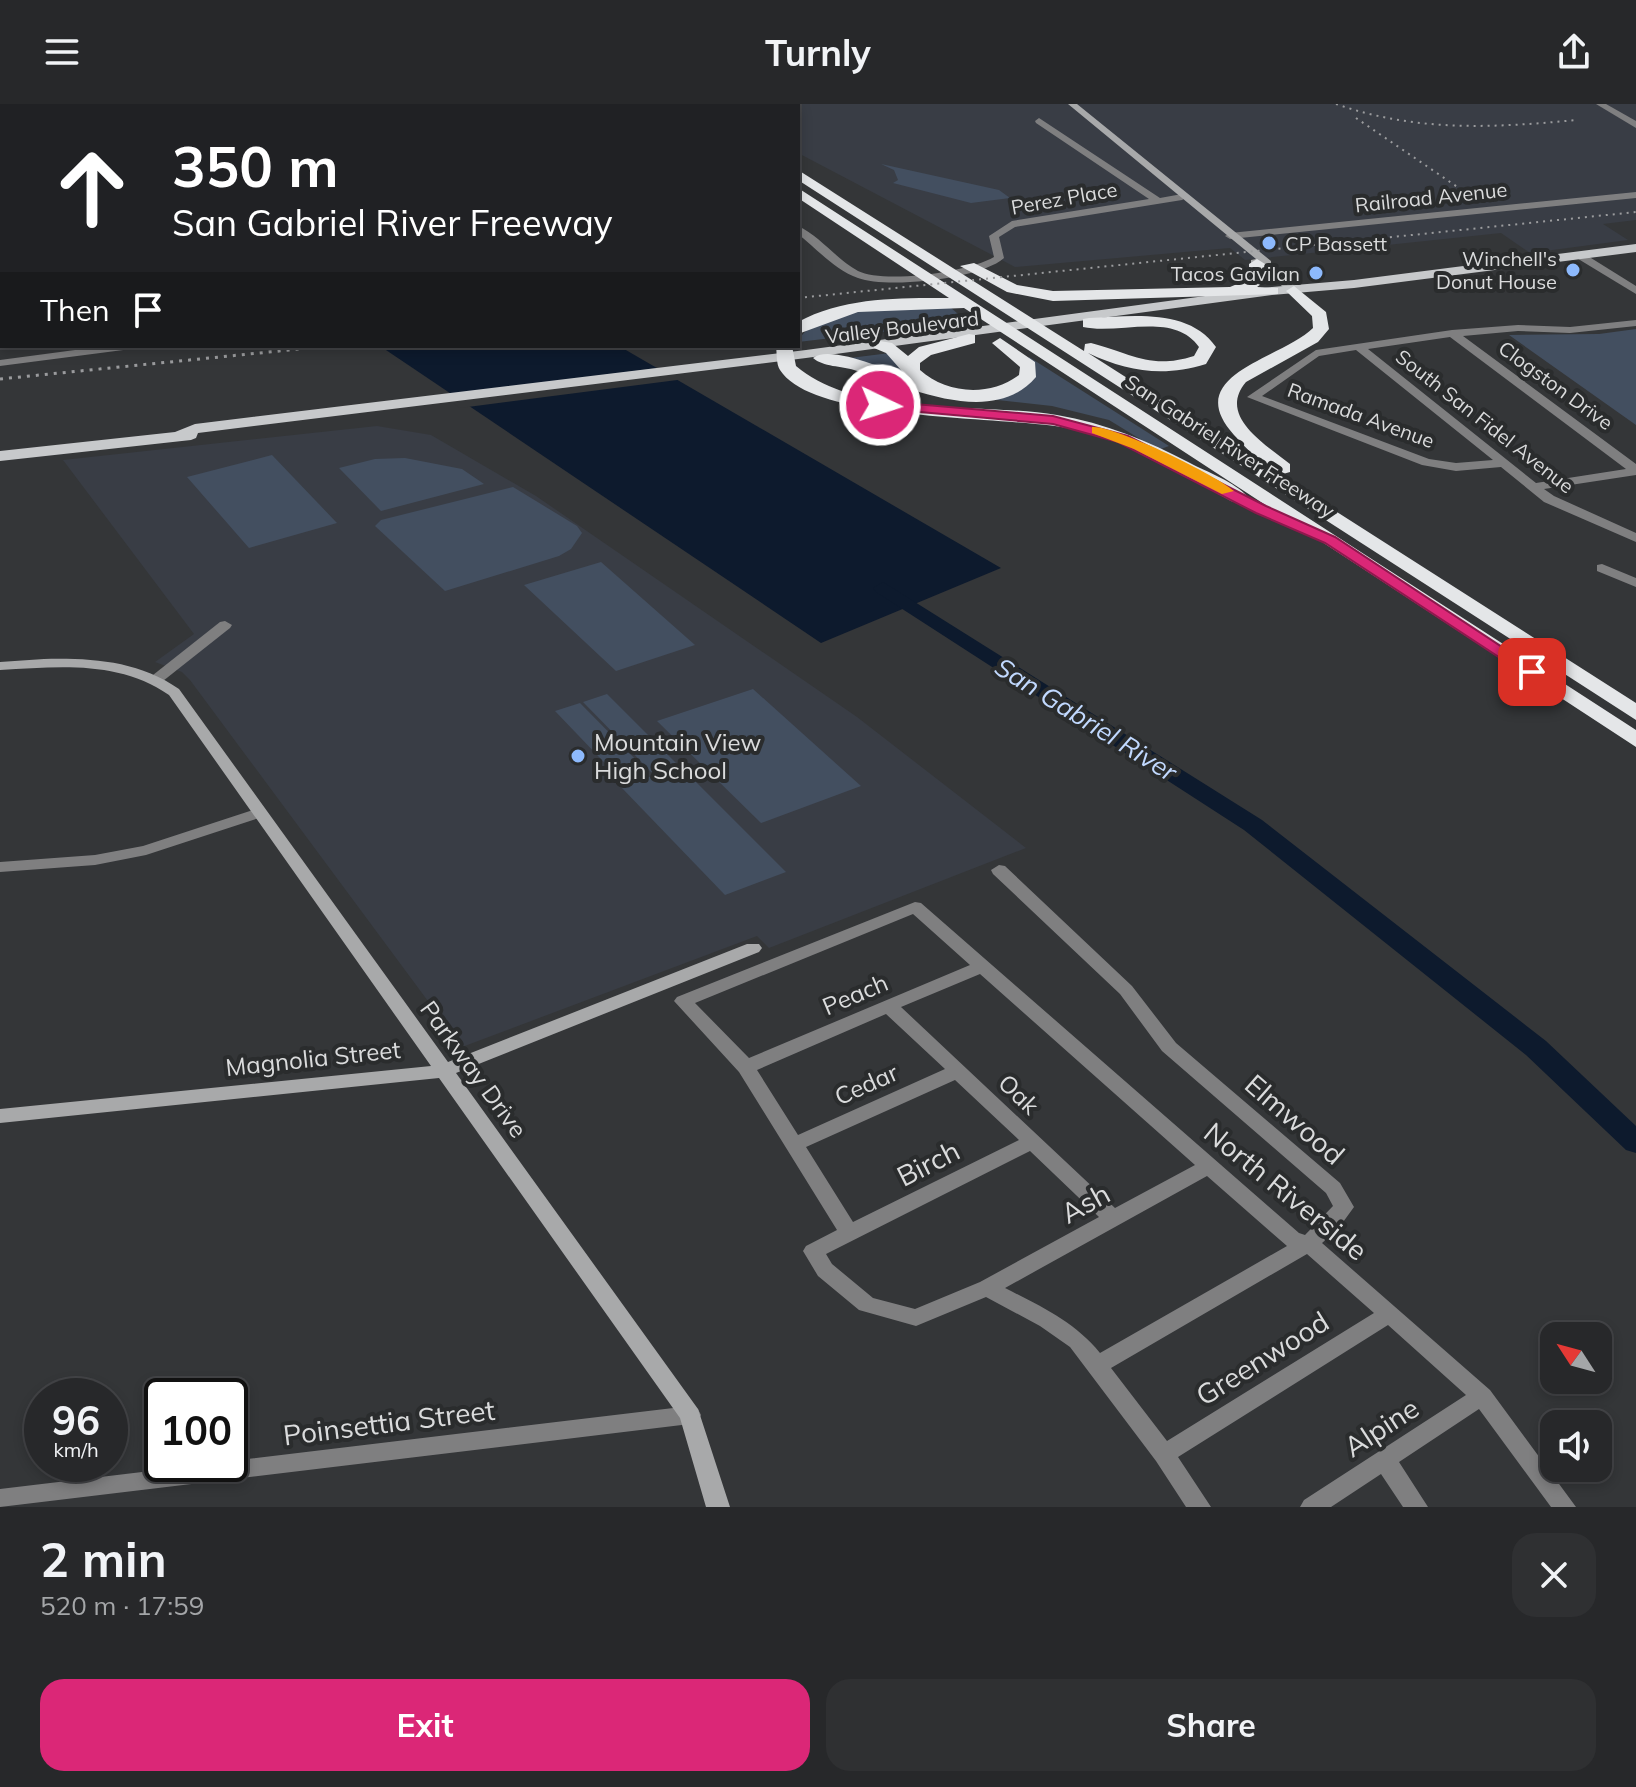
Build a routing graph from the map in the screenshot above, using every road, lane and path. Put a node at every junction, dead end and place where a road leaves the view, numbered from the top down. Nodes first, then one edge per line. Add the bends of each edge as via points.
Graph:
1 (1072, 104) edge
2 (1600, 104) edge
3 (1039, 121) dead end
4 (1636, 125) edge
5 (800, 175) edge
6 (800, 183) edge
7 (800, 193) edge
8 (1636, 195) edge
9 (1182, 197) junction
10 (837, 198) junction
11 (1158, 201) junction
12 (800, 230) edge
13 (1230, 236) junction
14 (1636, 248) edge
15 (1579, 255) junction
16 (923, 264) junction
17 (1261, 265) junction
18 (931, 281) junction
19 (1237, 289) junction
20 (1217, 290) junction
21 (1272, 291) junction
22 (1294, 291) junction
23 (1636, 291) edge
24 (1089, 323) junction
25 (1636, 323) edge
26 (800, 328) edge
27 (1452, 333) junction
28 (969, 339) junction
29 (1048, 341) junction
30 (886, 346) junction
31 (1359, 347) junction
32 (116, 348) edge
33 (784, 348) edge
34 (813, 357) junction
35 (0, 363) edge
36 (911, 371) junction
37 (0, 456) edge
38 (1176, 463) junction
39 (1503, 463) junction
40 (1636, 470) edge
41 (1532, 487) junction
42 (1359, 535) junction
43 (1635, 538) edge
44 (1330, 540) junction
45 (1384, 563) junction
46 (1602, 568) dead end
47 (1636, 583) edge
48 (225, 625) dead end
49 (0, 666) edge
50 (158, 678) junction
51 (1636, 713) edge
52 (1636, 722) edge
53 (1636, 728) edge
54 (1636, 740) edge
55 (259, 813) junction
56 (0, 867) edge
57 (999, 870) dead end
58 (753, 948) dead end
59 (982, 966) junction
60 (889, 1006) junction
61 (746, 1067) junction
62 (444, 1071) junction
63 (958, 1071) junction
64 (0, 1116) edge
65 (1032, 1142) junction
66 (795, 1144) junction
67 (1209, 1166) junction
68 (1114, 1219) junction
69 (849, 1233) junction
70 (1309, 1243) junction
71 (987, 1288) junction
72 (1390, 1313) junction
73 (1098, 1365) junction
74 (1482, 1396) junction
75 (690, 1415) junction
76 (1164, 1454) junction
77 (1385, 1460) junction
78 (0, 1499) edge
79 (718, 1507) edge
80 (1199, 1507) edge
81 (1312, 1507) edge
82 (1416, 1507) edge
83 (1564, 1507) edge

1 - 9 street
2 - 4 street
3 - 11 street
5 - 10 highway, San Gabriel River Freeway
6 - 16 highway
7 - 16 highway, San Gabriel River Freeway
8 - 13 street, Railroad Avenue
9 - 11 street, Perez Place
9 - 13 street
10 - 16 highway, San Gabriel River Freeway
10 - 20 highway via 996,282 1031,294
11 - 12 street, Perez Place via 1012,224 995,233 999,258 987,267 868,278
13 - 17 street
14 - 15 main road, Valley Boulevard
15 - 22 main road, Valley Boulevard
15 - 23 street
16 - 18 highway, San Gabriel River Freeway
16 - 29 highway
16 - 29 highway, San Gabriel River Freeway via 1009,310
17 - 19 highway via 1257,281
17 - 22 street
18 - 29 highway, San Gabriel River Freeway
18 - 36 highway via 937,295 1023,360 1029,373 1006,390 970,394 924,383
19 - 20 highway
19 - 21 highway
20 - 26 highway via 1086,301 872,306 827,315
21 - 22 main road, Valley Boulevard
21 - 30 main road, Valley Boulevard
22 - 24 main road, Valley Boulevard
22 - 42 highway via 1320,315 1321,329 1242,374 1227,393 1226,410 1247,442 1344,512
24 - 28 main road, Valley Boulevard
24 - 29 highway via 1172,325 1198,334 1208,350 1192,363 1149,368
25 - 27 street
27 - 31 street
27 - 40 street, Clogston Drive
28 - 30 main road, Valley Boulevard
28 - 36 highway via 925,351 912,361
29 - 42 highway, San Gabriel River Freeway
29 - 44 highway, San Gabriel River Freeway
29 - 45 highway
30 - 34 main road, Valley Boulevard
30 - 36 highway
31 - 39 street, South San Fidel Avenue
31 - 39 street, Ramada Avenue via 1316,353 1253,397 1426,462 1456,467
32 - 35 street
33 - 38 highway via 783,361 791,373 833,396 1072,423
34 - 37 main road, Valley Boulevard
34 - 38 highway via 862,365 925,392 1077,414
38 - 44 highway
39 - 41 street, South San Fidel Avenue
40 - 41 street, Clogston Drive
41 - 43 street, South San Fidel Avenue via 1562,507
42 - 45 highway, San Gabriel River Freeway
44 - 45 highway, San Gabriel River Freeway
45 - 51 highway, San Gabriel River Freeway
45 - 52 highway
45 - 53 highway
45 - 54 highway, San Gabriel River Freeway
46 - 47 street
48 - 50 street
49 - 50 street via 74,664
50 - 55 street, Parkway Drive via 174,692
55 - 56 street via 146,850 95,860
55 - 62 street, Parkway Drive
57 - 70 street, Elmwood via 1126,990 1169,1047 1333,1188 1344,1207
58 - 62 street, Magnolia Street
59 - 60 street, Peach
59 - 61 street, North Riverside via 915,907 683,1001
59 - 67 street, North Riverside
60 - 61 street, Peach
60 - 63 street, Oak
61 - 66 street
62 - 64 street, Magnolia Street
62 - 75 street, Parkway Drive
63 - 65 street, Oak
63 - 66 street, Cedar
65 - 68 street, Oak
65 - 69 street, Birch
66 - 69 street
67 - 68 street, Ash
67 - 70 street, North Riverside via 1293,1240
68 - 71 street, Ash
69 - 71 street, Birch via 813,1251 825,1270 880,1310 916,1318
70 - 72 street, North Riverside
70 - 73 street, Elmwood
71 - 73 street via 1048,1320 1078,1341
72 - 74 street, North Riverside
72 - 76 street, Greenwood
73 - 76 street
74 - 77 street, Alpine
74 - 83 street, North Riverside
75 - 78 street, Poinsettia Street
75 - 79 street, Parkway Drive
76 - 80 street
77 - 81 street, Alpine
77 - 82 street

